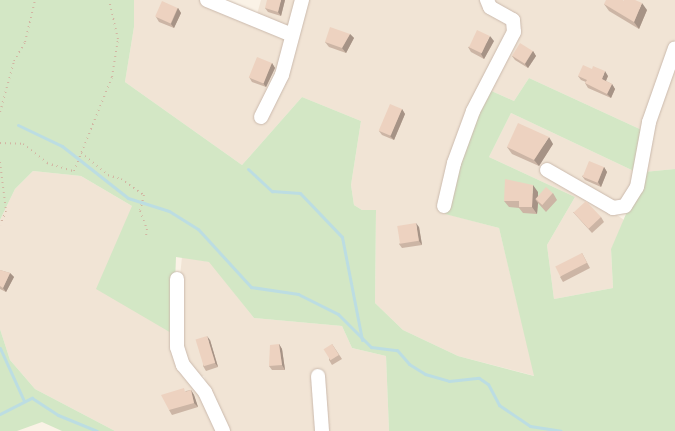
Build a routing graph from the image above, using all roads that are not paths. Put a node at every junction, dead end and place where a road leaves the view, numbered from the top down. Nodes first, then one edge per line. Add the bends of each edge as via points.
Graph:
1 (207, 0) edge
2 (302, 0) edge
3 (488, 0) edge
4 (292, 35) junction
5 (675, 48) edge
6 (261, 117) dead end
7 (547, 170) dead end
8 (444, 206) dead end
9 (177, 279) dead end
10 (318, 376) dead end
11 (222, 431) edge
12 (322, 431) edge

1 - 4 lane
2 - 4 lane
3 - 8 lane via 490,7 513,20 514,32 473,111 454,163
4 - 6 lane via 282,75
5 - 7 lane via 649,122 637,187 625,206 613,208
9 - 11 lane via 177,347 183,365 205,392
10 - 12 lane

